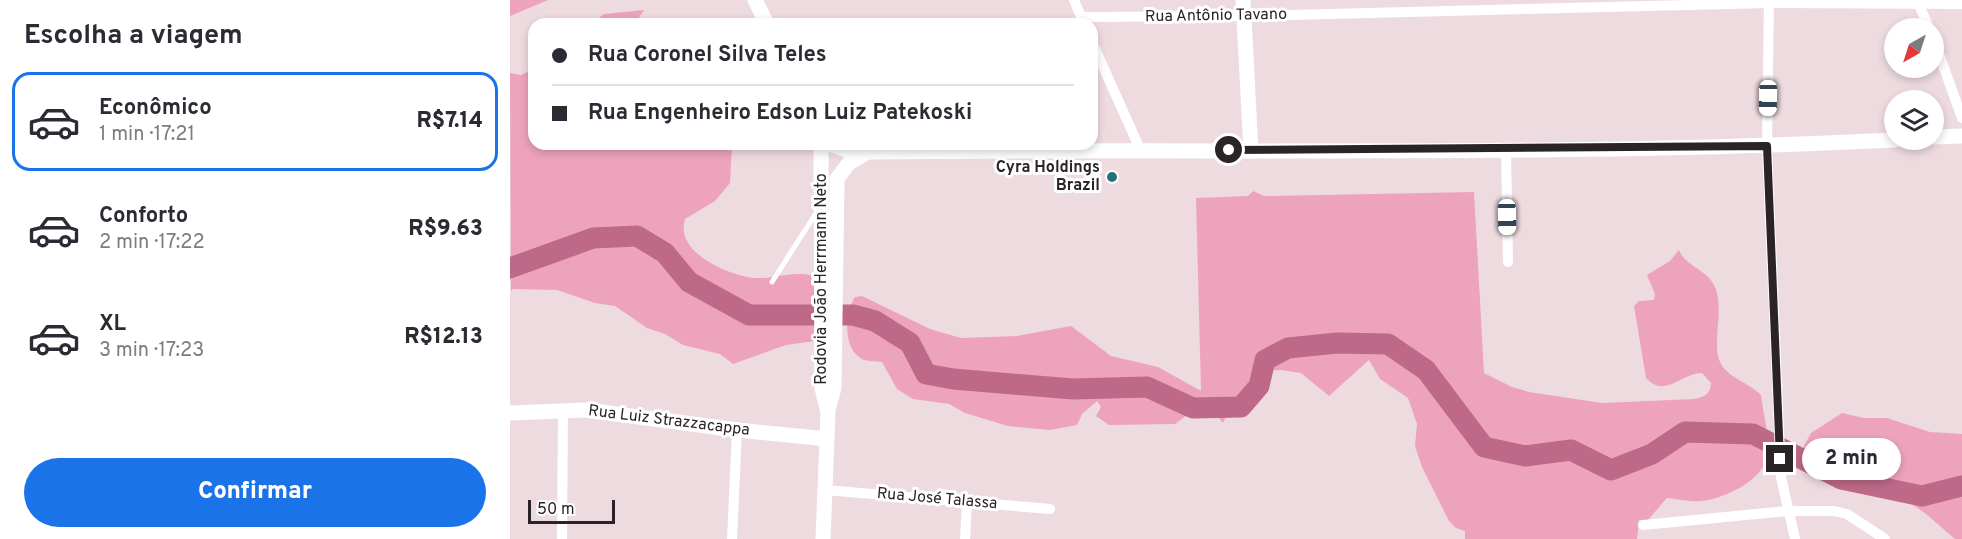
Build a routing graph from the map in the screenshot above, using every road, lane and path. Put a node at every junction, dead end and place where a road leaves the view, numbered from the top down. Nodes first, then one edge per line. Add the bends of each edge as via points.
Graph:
1 (755, 0) edge
2 (1074, 0) edge
3 (1243, 0) edge
4 (1770, 1) edge
5 (1919, 3) edge
6 (1962, 4) edge
7 (1245, 16) junction
8 (763, 18) edge
9 (1082, 18) edge
10 (1925, 18) edge
11 (1098, 21) edge
12 (1098, 55) edge
13 (1944, 68) edge
14 (1962, 118) edge
15 (1962, 136) edge
16 (1944, 137) edge
17 (1884, 141) edge
18 (1767, 146) junction
19 (1098, 149) edge
20 (1140, 149) junction
21 (821, 150) edge
22 (846, 150) edge
23 (1049, 150) edge
24 (1506, 150) junction
25 (1251, 151) junction
26 (867, 152) junction
27 (822, 203) junction
28 (1508, 262) dead end
29 (772, 282) dead end
30 (830, 303) junction
31 (563, 410) junction
32 (510, 413) edge
33 (737, 430) junction
34 (827, 439) junction
35 (825, 490) junction
36 (967, 501) junction
37 (1050, 509) dead end
38 (1787, 512) junction
39 (1642, 525) dead end
40 (562, 539) edge
41 (732, 539) edge
42 (823, 539) edge
43 (965, 539) edge
44 (1796, 539) edge
45 (1885, 539) edge

1 - 8 main road
2 - 9 street
3 - 7 main road
4 - 5 street, Rua Antônio Tavano
4 - 7 street, Rua Antônio Tavano
4 - 18 street
5 - 6 street, Rua Antônio Tavano
5 - 10 street
7 - 11 street, Rua Antônio Tavano
7 - 25 main road
12 - 20 street
13 - 14 street
15 - 16 main road
17 - 18 main road
18 - 24 main road
18 - 38 street via 1778,424
19 - 20 main road
20 - 25 main road
21 - 27 main road, Rodovia João Herrmann Neto
22 - 26 main road
23 - 26 main road
24 - 25 main road
24 - 28 street
26 - 30 main road, Rodovia João Herrmann Neto via 849,163 837,179
27 - 29 lane
27 - 30 main road, Rodovia João Herrmann Neto
30 - 34 main road, Rodovia João Herrmann Neto via 834,388
31 - 32 main road, Rua Luiz Strazzacappa
31 - 33 main road, Rua Luiz Strazzacappa
31 - 40 street
33 - 34 main road, Rua Luiz Strazzacappa
33 - 41 street
34 - 35 main road, Rodovia João Herrmann Neto
35 - 36 street, Rua José Talassa
35 - 42 main road, Rodovia João Herrmann Neto
36 - 37 street, Rua José Talassa
36 - 43 street
38 - 39 street
38 - 44 street
38 - 45 street via 1847,514

